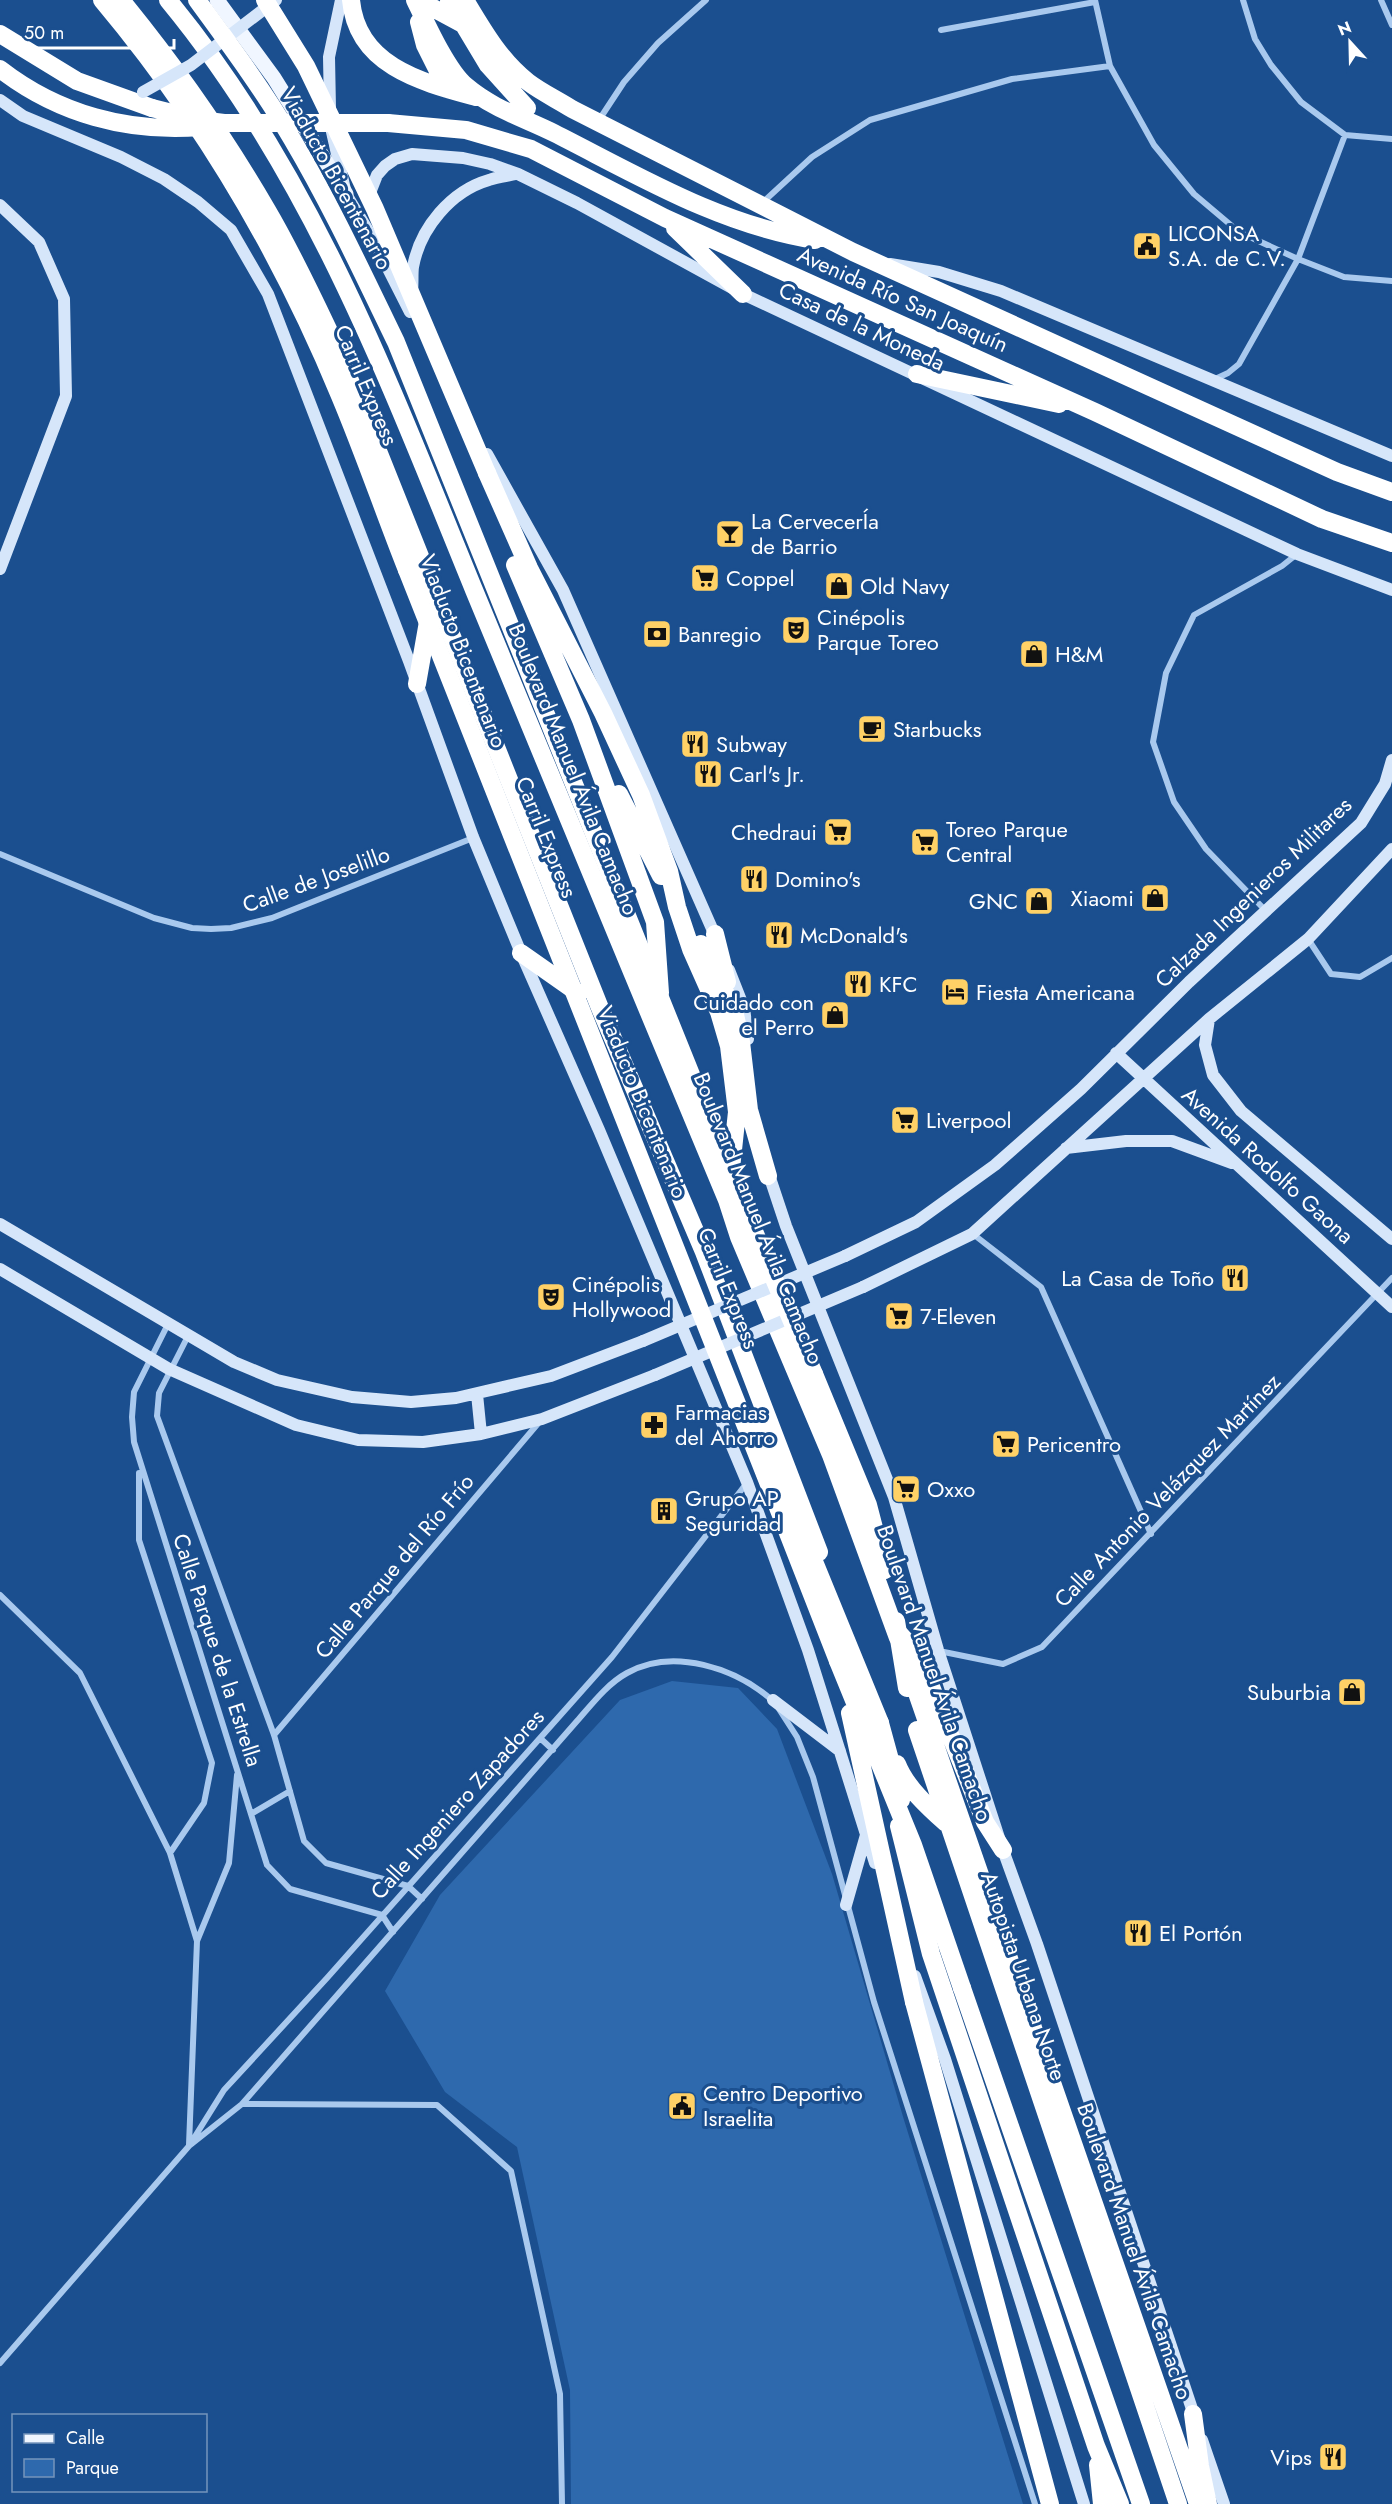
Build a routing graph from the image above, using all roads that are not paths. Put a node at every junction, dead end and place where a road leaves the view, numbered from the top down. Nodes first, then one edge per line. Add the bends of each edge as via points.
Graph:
1 (102, 0) edge
2 (111, 0) edge
3 (120, 0) edge
4 (168, 0) edge
5 (197, 0) edge
6 (217, 0) edge
7 (265, 0) edge
8 (276, 0) edge
9 (341, 0) edge
10 (351, 0) edge
11 (449, 0) edge
12 (465, 0) edge
13 (706, 0) edge
14 (1243, 0) edge
15 (1381, 0) edge
16 (1095, 1) edge
17 (419, 2) edge
18 (463, 24) junction
19 (1392, 25) edge
20 (940, 30) dead end
21 (0, 34) edge
22 (1110, 66) junction
23 (0, 69) edge
24 (447, 89) junction
25 (483, 99) junction
26 (0, 100) edge
27 (148, 100) junction
28 (527, 108) junction
29 (598, 121) junction
30 (224, 123) junction
31 (1345, 135) junction
32 (1392, 139) edge
33 (518, 174) junction
34 (346, 194) junction
35 (0, 205) edge
36 (760, 205) junction
37 (665, 218) junction
38 (753, 226) junction
39 (372, 237) junction
40 (833, 242) junction
41 (1298, 259) junction
42 (875, 262) junction
43 (1392, 281) edge
44 (743, 294) junction
45 (412, 315) junction
46 (422, 334) junction
47 (917, 374) junction
48 (1213, 380) junction
49 (1095, 412) junction
50 (1392, 456) edge
51 (1392, 492) edge
52 (1392, 543) edge
53 (1297, 554) junction
54 (0, 569) edge
55 (1392, 590) edge
56 (434, 591) junction
57 (417, 684) junction
58 (581, 720) junction
59 (1392, 760) edge
60 (641, 795) junction
61 (473, 837) junction
62 (1392, 849) edge
63 (0, 854) edge
64 (676, 907) junction
65 (1265, 910) junction
66 (715, 934) junction
67 (1308, 939) junction
68 (520, 953) junction
69 (1392, 958) edge
70 (600, 1008) junction
71 (734, 1010) junction
72 (1209, 1019) junction
73 (663, 1046) junction
74 (1116, 1053) junction
75 (1143, 1079) junction
76 (1066, 1148) junction
77 (1237, 1165) junction
78 (768, 1176) junction
79 (727, 1200) junction
80 (0, 1224) edge
81 (972, 1234) junction
82 (1392, 1239) edge
83 (0, 1269) edge
84 (1392, 1278) edge
85 (1377, 1294) junction
86 (1392, 1307) edge
87 (168, 1324) junction
88 (188, 1336) junction
89 (149, 1358) junction
90 (169, 1369) junction
91 (477, 1394) junction
92 (542, 1419) junction
93 (481, 1434) junction
94 (848, 1458) joint
95 (139, 1466) junction
96 (747, 1482) junction
97 (1151, 1534) junction
98 (0, 1595) edge
99 (895, 1629) junction
100 (939, 1650) junction
101 (838, 1661) junction
102 (773, 1700) junction
103 (880, 1723) junction
104 (274, 1735) junction
105 (540, 1738) junction
106 (553, 1750) junction
107 (840, 1751) junction
108 (238, 1770) junction
109 (290, 1791) junction
110 (251, 1814) junction
111 (948, 1824) junction
112 (866, 1834) junction
113 (913, 1845) junction
114 (1003, 1850) junction
115 (170, 1853) junction
116 (408, 1886) junction
117 (422, 1899) junction
118 (846, 1905) junction
119 (382, 1916) junction
120 (393, 1932) junction
121 (196, 1941) junction
122 (242, 2104) junction
123 (189, 2145) junction
124 (0, 2363) edge
125 (1193, 2414) junction
126 (1096, 2446) junction
127 (562, 2504) edge
128 (1035, 2504) edge
129 (1050, 2504) edge
130 (1084, 2504) edge
131 (1102, 2504) edge
132 (1120, 2504) edge
133 (1141, 2504) edge
134 (1178, 2504) edge
135 (1198, 2504) edge
136 (1208, 2504) edge
137 (1224, 2504) edge

1 - 101 highway, Viaducto Bicentenario, bridge via 224,169 280,268 340,395 432,638
2 - 103 highway, Carril Express, bridge via 223,153 270,231 330,354
3 - 56 highway via 233,153 296,264 337,348
4 - 73 highway, Boulevard Manuel Ávila Camacho via 274,150 355,303
5 - 94 highway, Viaducto Bicentenario, bridge via 292,139 396,342
6 - 34 main road, Boulevard Manuel Ávila Camacho via 274,78
7 - 60 highway, bridge via 306,66 375,209 529,568
8 - 27 main road, bridge
9 - 34 main road via 332,33 328,82 332,132
10 - 24 highway via 360,33 375,54 396,69
11 - 18 highway
12 - 29 highway, Avenida Río San Joaquín via 495,48 518,73 572,109
13 - 29 street via 658,43 624,82
14 - 31 street via 1255,39 1271,65 1301,102
15 - 19 street
16 - 20 street
16 - 22 street
17 - 18 highway
17 - 24 highway via 425,45
17 - 25 highway via 454,72
17 - 28 highway via 468,74 489,90
18 - 28 highway via 488,65
21 - 27 highway via 76,81 124,99
22 - 36 street via 1012,79 870,120 812,157
22 - 41 street via 1154,145 1194,194 1239,232
23 - 30 highway, bridge via 40,96 105,122 149,128
24 - 25 highway
25 - 38 highway via 697,206
26 - 57 main road via 23,116 164,179 231,230 268,294
27 - 30 highway, bridge via 200,120
28 - 38 highway via 705,196
29 - 36 highway, Avenida Río San Joaquín
30 - 37 highway, Avenida Río San Joaquín, bridge via 388,123 466,130 520,145
31 - 32 street
31 - 41 street
33 - 39 main road, Casa de la Moneda via 452,157 412,154 395,159 377,175 370,188 367,214
33 - 44 main road, Casa de la Moneda
33 - 45 main road via 489,179 469,188 438,214 425,233 413,266
34 - 39 main road, Boulevard Manuel Ávila Camacho
35 - 54 main road via 39,242 64,299 66,396
36 - 40 highway, Avenida Río San Joaquín
37 - 44 highway
37 - 49 highway, Avenida Río San Joaquín
38 - 40 highway
39 - 45 main road, Boulevard Manuel Ávila Camacho
40 - 42 highway, Avenida Río San Joaquín
41 - 43 street via 1344,277
41 - 48 street via 1239,364
42 - 48 main road via 970,280
42 - 51 highway, Avenida Río San Joaquín via 1337,472
44 - 47 main road, Casa de la Moneda
45 - 46 main road, Boulevard Manuel Ávila Camacho
46 - 58 highway
46 - 66 main road, Boulevard Manuel Ávila Camacho via 563,590
47 - 49 highway
47 - 53 main road, Casa de la Moneda
48 - 50 main road
49 - 52 highway, Avenida Río San Joaquín via 1322,519
53 - 55 main road, Casa de la Moneda
53 - 65 street via 1194,615 1166,673 1153,742 1174,802 1206,849
56 - 57 highway
56 - 70 highway
57 - 61 main road
58 - 64 highway
58 - 73 highway via 656,922
59 - 65 main road, Calzada Ingenieros Militares via 1385,783 1361,823
60 - 64 highway via 669,871
60 - 71 highway via 679,868 704,953
61 - 63 street, Calle de Joselillo via 272,918 211,929 154,918
61 - 68 main road
62 - 67 main road
64 - 79 highway via 729,1046 737,1112
65 - 74 main road, Calzada Ingenieros Militares
66 - 71 highway
66 - 78 main road, Boulevard Manuel Ávila Camacho via 744,1008
67 - 69 street via 1331,974 1360,977
67 - 72 main road
68 - 70 highway
68 - 96 main road via 613,1162
70 - 126 highway via 704,1252 860,1667 931,1954
71 - 78 highway via 748,1110
72 - 75 main road
72 - 82 main road, Avenida Rodolfo Gaona via 1205,1045 1213,1075 1241,1111
73 - 79 highway, Boulevard Manuel Ávila Camacho
74 - 75 main road, Avenida Rodolfo Gaona
74 - 91 main road, Calzada Ingenieros Militares, bridge via 995,1165 916,1222 846,1256 643,1341 551,1376
75 - 76 main road
75 - 77 main road, Avenida Rodolfo Gaona
76 - 77 main road via 1126,1141 1172,1141
76 - 81 main road
77 - 85 main road, Avenida Rodolfo Gaona
78 - 100 main road, Boulevard Manuel Ávila Camacho via 894,1497
79 - 99 highway, Boulevard Manuel Ávila Camacho via 831,1455
80 - 87 main road, Calzada Ingenieros Militares
81 - 92 main road, bridge via 863,1287
81 - 97 street via 1041,1287
83 - 89 main road
84 - 85 street, Calle Antonio Velázquez Martínez
85 - 86 main road, Avenida Rodolfo Gaona
85 - 97 street, Calle Antonio Velázquez Martínez
87 - 88 main road, Calzada Ingenieros Militares
87 - 89 street, Calle Parque de la Estrella
88 - 90 street, Calle Parque de la Estrella
88 - 91 main road, Calzada Ingenieros Militares via 277,1380 352,1397 411,1402
89 - 90 main road
89 - 95 street, Calle Parque de la Estrella via 134,1392 132,1416
90 - 93 main road via 296,1425 358,1440 423,1442
90 - 104 street, Calle Parque de la Estrella via 159,1393 157,1416
91 - 93 main road
92 - 93 main road
92 - 104 street, Calle Parque del Río Frío
94 - 111 highway, Autopista Urbana Norte, bridge via 868,1505 882,1556 917,1731
95 - 108 street, Calle Parque de la Estrella
95 - 115 street via 139,1540 212,1763 204,1803
96 - 105 street, Calle Ingeniero Zapadores via 612,1658
96 - 107 main road
97 - 100 street, Calle Antonio Velázquez Martínez via 1042,1647 1003,1664
98 - 115 street via 80,1673
99 - 114 highway via 918,1654 985,1822
99 - 135 highway, Boulevard Manuel Ávila Camacho
100 - 114 main road, Boulevard Manuel Ávila Camacho
101 - 113 highway, bridge
101 - 129 highway, bridge via 914,2002
102 - 106 street, Calle Ingeniero Zapadores via 745,1680 717,1668 685,1662 651,1665 629,1672 602,1693
102 - 107 main road
102 - 118 street via 806,1757
103 - 111 highway, Carril Express via 900,1772 927,1806
103 - 113 highway, Carril Express, bridge
104 - 109 street, Calle Parque de la Estrella
105 - 106 street
105 - 116 street, Calle Ingeniero Zapadores
106 - 117 street, Calle Ingeniero Zapadores
107 - 112 main road
108 - 110 street, Calle Parque de la Estrella
108 - 121 street via 229,1863
109 - 110 street
109 - 116 street, Calle Parque de la Estrella via 304,1842 326,1863
110 - 119 street, Calle Parque de la Estrella via 267,1865 290,1890
111 - 134 highway, Autopista Urbana Norte
112 - 118 main road
112 - 130 main road via 945,2059
113 - 133 highway, bridge
114 - 125 main road, Boulevard Manuel Ávila Camacho
115 - 121 street
116 - 117 street, Calle Parque de la Estrella
116 - 119 street, Calle Ingeniero Zapadores
117 - 120 street, Calle Ingeniero Zapadores
118 - 128 street
119 - 120 street
119 - 123 street, Calle Ingeniero Zapadores via 224,2090
120 - 122 street, Calle Ingeniero Zapadores
121 - 123 street
122 - 123 street, Calle Ingeniero Zapadores
122 - 127 street via 437,2105 511,2171 560,2394
123 - 124 street, Calle Ingeniero Zapadores
125 - 136 highway
125 - 137 main road, Boulevard Manuel Ávila Camacho
126 - 131 highway
126 - 132 highway

